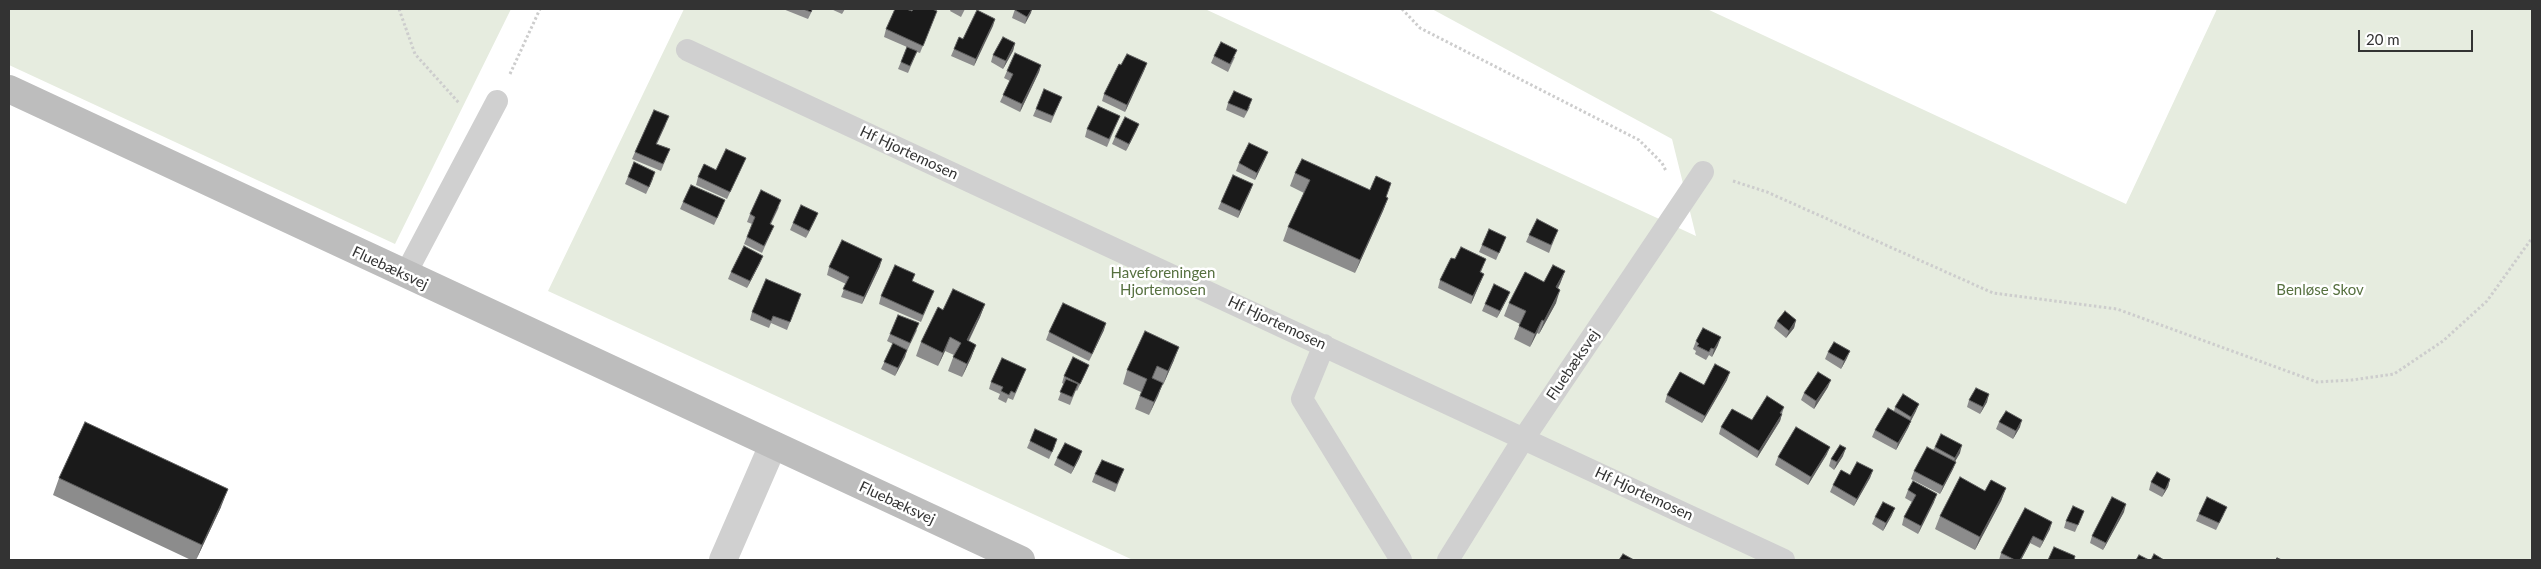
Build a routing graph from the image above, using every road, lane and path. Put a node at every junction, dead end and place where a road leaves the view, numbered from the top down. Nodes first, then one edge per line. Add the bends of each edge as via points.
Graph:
1 (399, 9) edge
2 (540, 9) edge
3 (1402, 9) edge
4 (687, 50) dead end
5 (9, 89) edge
6 (493, 109) junction
7 (1703, 172) joint
8 (1682, 202) junction
9 (2532, 238) edge
10 (406, 275) junction
11 (1324, 345) junction
12 (1524, 438) junction
13 (772, 445) junction
14 (723, 560) edge
15 (1021, 560) edge
16 (1401, 560) edge
17 (1448, 560) edge
18 (1784, 560) edge

1 - 6 path via 416,54 463,107
2 - 6 path
3 - 8 path via 1420,28 1639,140 1662,163
4 - 11 lane, Hf Hjortemosen
5 - 10 street, Fluebæksvej
6 - 10 lane
7 - 8 lane, Fluebæksvej
7 - 9 path via 1767,192 1993,293 2118,310 2317,382 2394,374 2443,341 2487,301
8 - 12 lane, Fluebæksvej
10 - 13 street, Fluebæksvej
11 - 12 lane, Hf Hjortemosen
11 - 16 lane via 1302,399
12 - 17 lane, Fluebæksvej
12 - 18 lane, Hf Hjortemosen
13 - 14 street
13 - 15 street, Fluebæksvej

